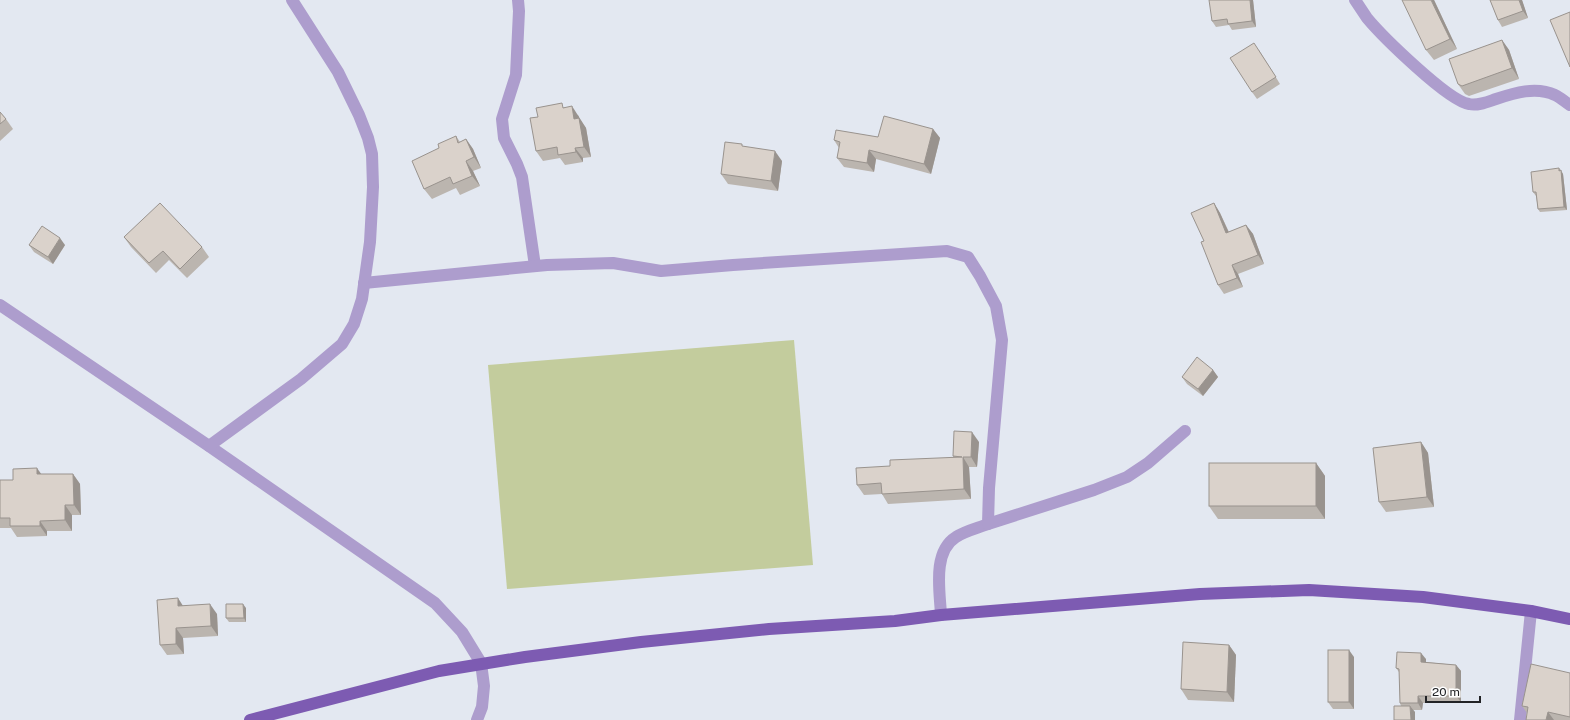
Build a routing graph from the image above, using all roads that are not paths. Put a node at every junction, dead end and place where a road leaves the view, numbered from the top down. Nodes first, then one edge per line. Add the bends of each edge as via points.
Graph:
1 (292, 0) edge
2 (518, 0) edge
3 (1355, 0) edge
4 (1570, 105) edge
5 (535, 266) junction
6 (364, 283) junction
7 (0, 305) edge
8 (1185, 431) dead end
9 (209, 446) junction
10 (988, 524) junction
11 (1531, 611) junction
12 (941, 615) junction
13 (1570, 619) edge
14 (482, 663) junction
15 (250, 720) edge
16 (477, 720) edge
17 (1520, 720) edge

1 - 6 street via 338,72 368,138 372,154 374,187
2 - 5 street via 516,75 503,113 503,130 506,144 518,164 522,177
3 - 4 street via 1366,17 1396,47 1428,77 1459,100 1479,105 1533,89 1555,95
5 - 6 street
5 - 10 street via 613,263 661,271 948,251 968,257 996,306 1002,340 989,480
6 - 9 street via 354,324 342,344 301,379
7 - 9 street
8 - 10 street via 1148,463 1127,477
9 - 14 street via 435,603 462,632
10 - 12 street via 955,537 945,548 939,563
11 - 12 main road via 1423,597 1309,590 1200,594
11 - 13 main road
11 - 17 street
12 - 14 main road via 641,642
14 - 15 main road via 439,671
14 - 16 street via 484,686 482,707

